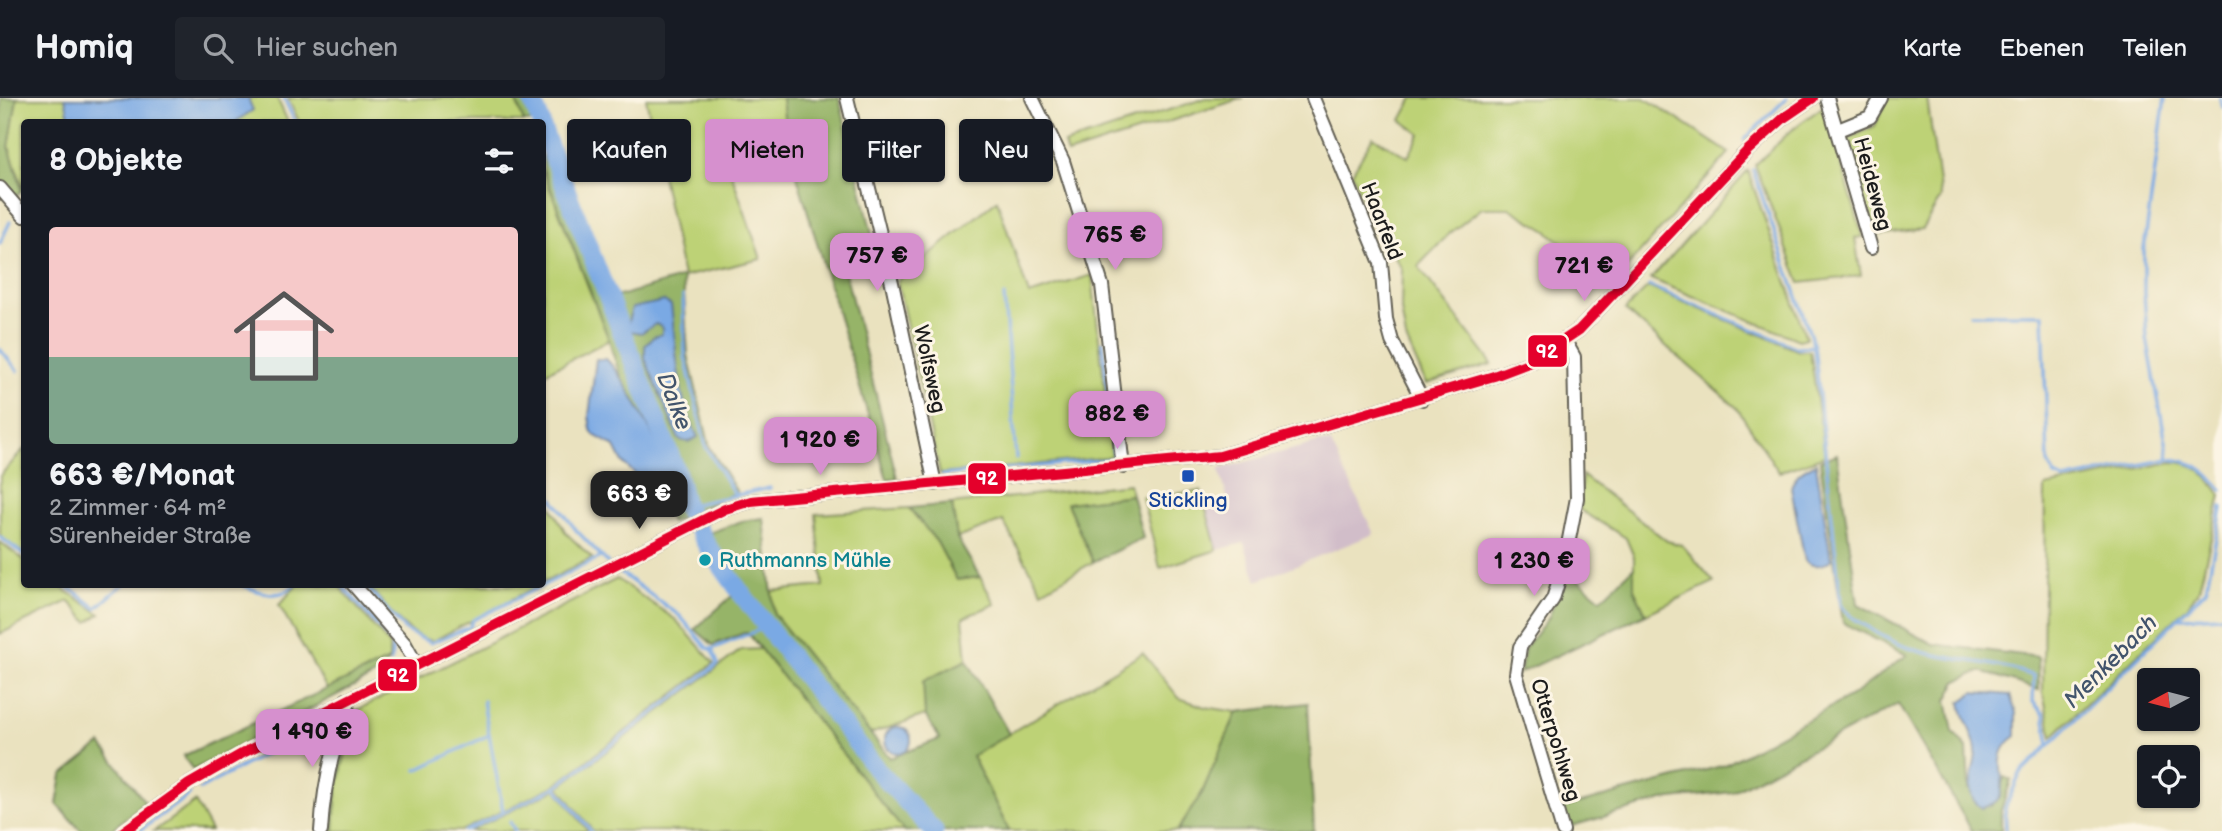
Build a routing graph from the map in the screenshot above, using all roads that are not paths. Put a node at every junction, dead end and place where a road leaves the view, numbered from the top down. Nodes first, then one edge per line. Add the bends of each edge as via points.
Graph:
1 (847, 98) edge
2 (1032, 98) edge
3 (1312, 98) edge
4 (1813, 98) edge
5 (1827, 98) edge
6 (1881, 98) edge
7 (1838, 130) junction
8 (0, 188) edge
9 (21, 212) edge
10 (1871, 248) dead end
11 (1565, 341) junction
12 (1422, 398) junction
13 (1123, 467) junction
14 (935, 484) junction
15 (356, 588) edge
16 (416, 664) junction
17 (346, 700) junction
18 (124, 831) edge
19 (321, 831) edge
20 (1563, 831) edge

1 - 14 street, Wolfsweg
2 - 13 street via 1063,161 1102,285
3 - 12 street, Haarfeld via 1381,263 1392,341
4 - 11 street via 1748,150 1614,296
5 - 7 street, Heideweg
6 - 7 street, Heideweg via 1870,117
7 - 10 street, Heideweg
8 - 9 street
11 - 12 street via 1531,362
11 - 20 street, Otterpohlweg via 1574,357 1577,499 1553,599 1516,660 1516,674
12 - 13 street via 1249,450
13 - 14 street
14 - 16 street via 751,501 713,513
15 - 16 street via 405,644
16 - 17 street
17 - 18 street via 188,784
17 - 19 street via 347,714 331,759

